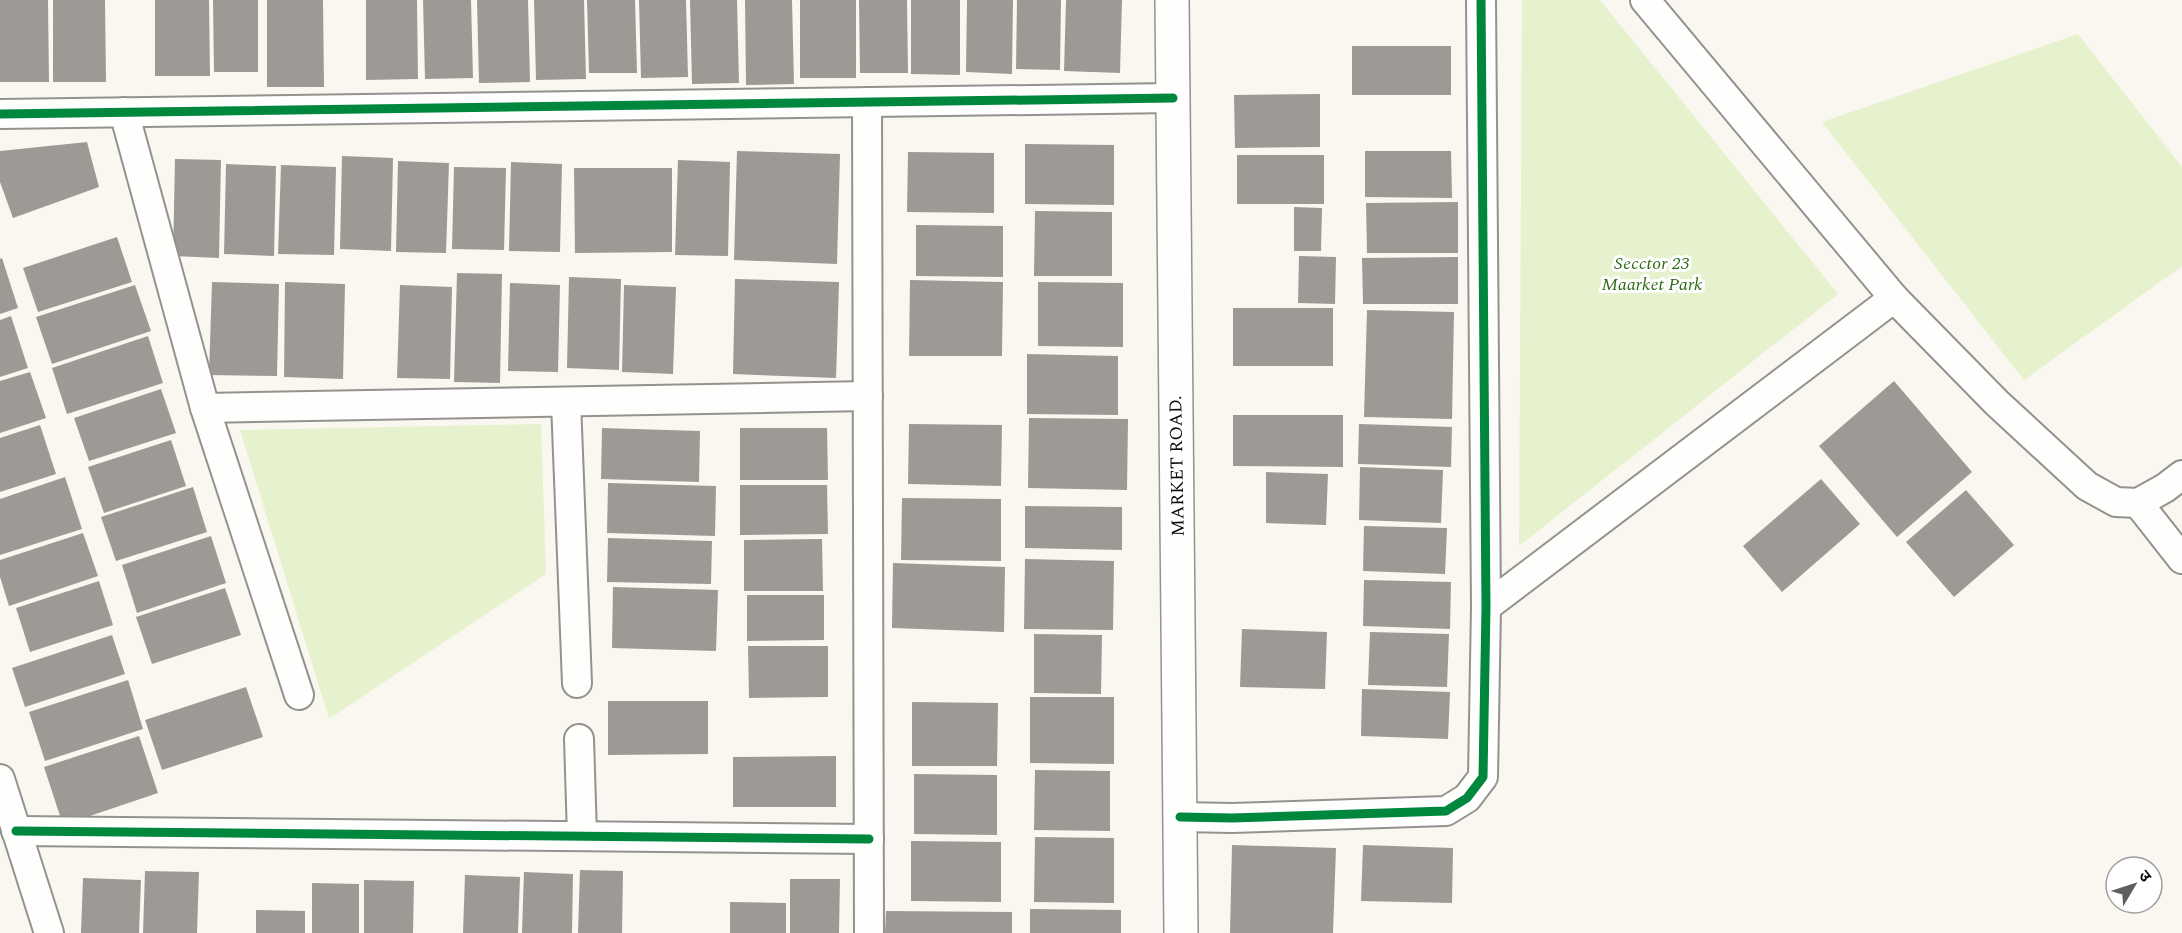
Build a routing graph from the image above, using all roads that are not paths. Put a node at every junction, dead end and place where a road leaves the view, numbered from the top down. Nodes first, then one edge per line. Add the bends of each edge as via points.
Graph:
1 (1172, 0) edge
2 (1481, 0) edge
3 (1646, 0) edge
4 (1173, 98) junction
5 (867, 102) junction
6 (124, 112) junction
7 (0, 114) edge
8 (1894, 298) junction
9 (868, 396) junction
10 (566, 402) junction
11 (205, 408) junction
12 (2182, 475) edge
13 (2138, 503) junction
14 (2182, 559) edge
15 (1486, 607) junction
16 (577, 683) dead end
17 (299, 695) dead end
18 (579, 739) dead end
19 (0, 779) edge
20 (1180, 817) junction
21 (16, 831) junction
22 (582, 836) junction
23 (869, 839) junction
24 (49, 933) edge
25 (869, 933) edge
26 (1181, 933) edge

1 - 4 street, MARKET ROAD.
2 - 15 street
3 - 8 street
4 - 5 street
4 - 20 street, MARKET ROAD.
5 - 6 street
5 - 9 street
6 - 7 street
6 - 11 street
8 - 13 street via 1997,403 2087,486 2116,502
8 - 15 street
9 - 10 street
9 - 23 street
10 - 11 street
10 - 16 street
11 - 17 street
12 - 13 street
13 - 14 street
15 - 20 street via 1483,777 1467,798 1446,811
18 - 22 street
19 - 21 street
20 - 26 street, MARKET ROAD.
21 - 22 street
21 - 24 street
22 - 23 street
23 - 25 street

